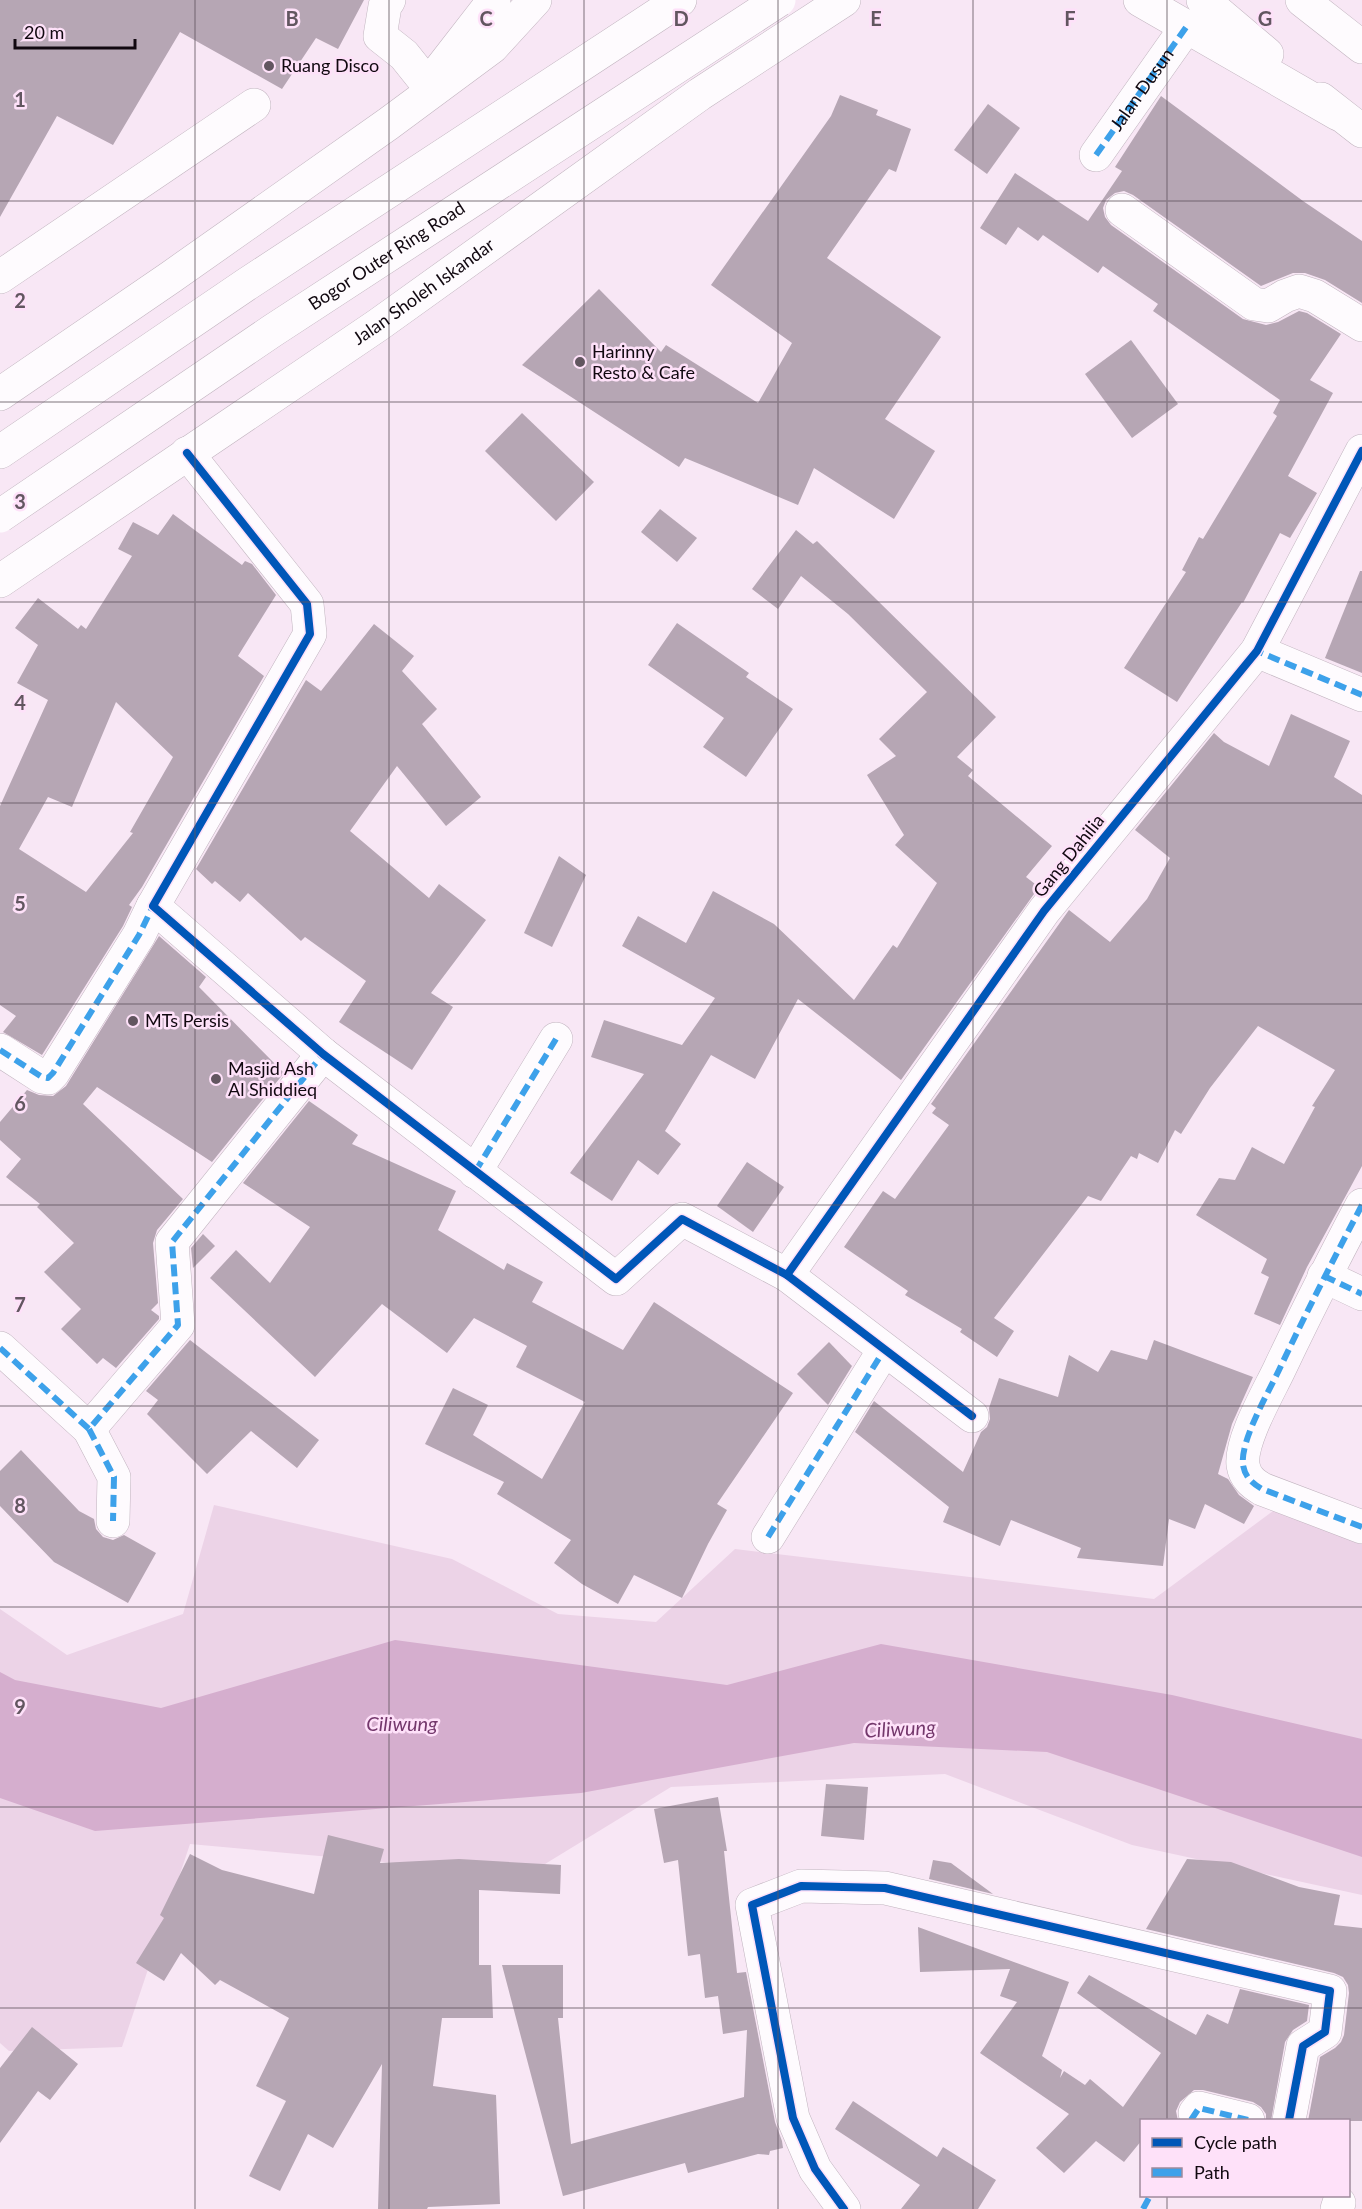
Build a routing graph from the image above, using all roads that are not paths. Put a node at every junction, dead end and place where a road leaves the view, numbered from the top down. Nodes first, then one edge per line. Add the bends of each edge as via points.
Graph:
1 (388, 0) edge
2 (494, 0) edge
3 (536, 0) edge
4 (680, 0) edge
5 (758, 0) edge
6 (779, 0) edge
7 (872, 0) edge
8 (1140, 0) edge
9 (1302, 0) edge
10 (834, 6) edge
11 (1334, 13) edge
12 (1204, 14) edge
13 (1362, 47) edge
14 (428, 84) junction
15 (700, 94) junction
16 (254, 105) dead end
17 (1350, 123) edge
18 (388, 124) junction
19 (1096, 155) dead end
20 (1122, 210) dead end
21 (0, 277) edge
22 (1362, 325) edge
23 (0, 394) edge
24 (1362, 451) edge
25 (0, 452) edge
26 (187, 453) junction
27 (0, 516) edge
28 (0, 581) edge
29 (1257, 651) junction
30 (1362, 695) edge
31 (153, 906) junction
32 (556, 1039) dead end
33 (0, 1050) edge
34 (323, 1054) junction
35 (475, 1172) junction
36 (1362, 1205) edge
37 (787, 1275) junction
38 (1324, 1276) junction
39 (1362, 1294) edge
40 (0, 1348) edge
41 (884, 1350) junction
42 (972, 1416) dead end
43 (89, 1429) junction
44 (113, 1521) dead end
45 (1362, 1527) edge
46 (768, 1537) dead end
47 (1195, 2113) dead end
48 (1240, 2119) edge
49 (1289, 2119) edge
50 (844, 2209) edge

1 - 14 main road via 380,36 404,55
2 - 14 main road
3 - 18 main road via 492,47
4 - 25 main road via 247,284
5 - 15 main road via 741,36
6 - 27 main road, Bogor Outer Ring Road, bridge via 272,331
7 - 10 main road, Jalan Sholeh Iskandar
8 - 12 main road
9 - 11 main road
10 - 15 main road, Jalan Sholeh Iskandar
11 - 13 main road
12 - 17 main road
12 - 19 main road, Jalan Dusun
14 - 18 main road
15 - 26 main road, Jalan Sholeh Iskandar via 378,325
16 - 21 main road
18 - 23 main road
20 - 22 main road via 1254,304 1268,306 1299,291 1315,296
24 - 29 main road, Gang Dahilia
26 - 28 main road, Jalan Sholeh Iskandar
26 - 31 main road via 307,604 310,634
29 - 30 main road
29 - 37 main road, Gang Dahilia via 1044,911
31 - 33 main road via 139,935 48,1078
31 - 34 main road
32 - 35 main road
34 - 35 main road
34 - 43 main road via 172,1242 178,1325
35 - 37 main road via 616,1279 682,1219
36 - 38 main road
37 - 41 main road
38 - 39 main road
38 - 45 main road via 1259,1411 1244,1448 1243,1465 1249,1480 1262,1489
40 - 43 main road
41 - 42 main road
41 - 46 main road
43 - 44 main road via 114,1477
47 - 48 main road via 1199,2108
49 - 50 main road via 1303,2046 1325,2032 1330,1991 885,1888 801,1886 752,1905 793,2118 815,2169

